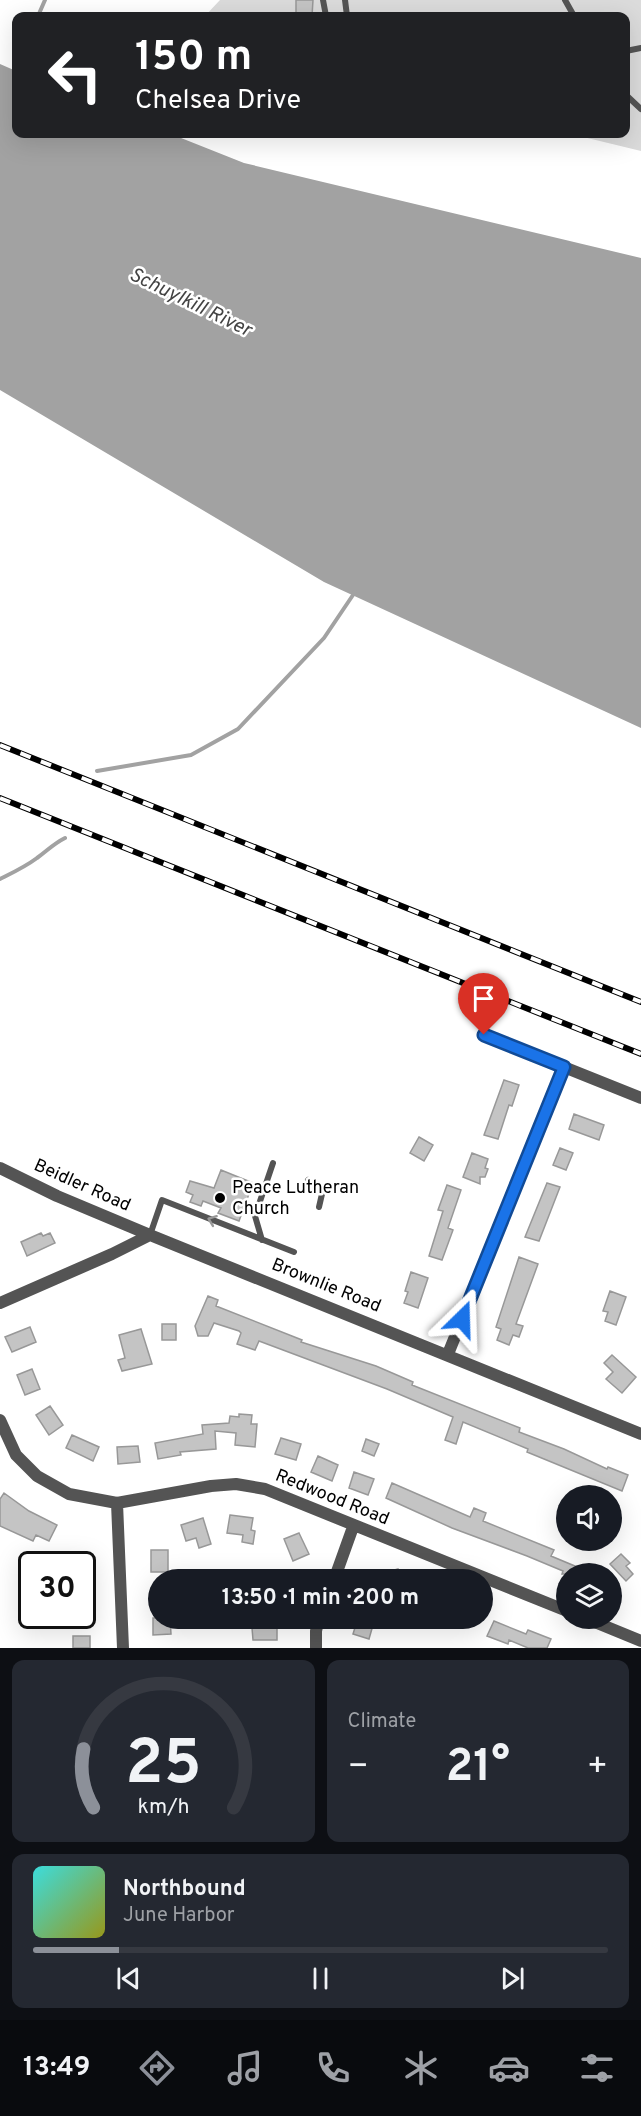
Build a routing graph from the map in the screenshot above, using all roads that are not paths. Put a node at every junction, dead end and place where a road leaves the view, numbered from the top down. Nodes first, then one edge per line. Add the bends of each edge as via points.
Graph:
1 (630, 99) edge
2 (641, 109) edge
3 (484, 1035) dead end
4 (564, 1067) junction
5 (641, 1098) edge
6 (273, 1163) dead end
7 (0, 1168) edge
8 (308, 1180) dead end
9 (319, 1207) dead end
10 (150, 1235) junction
11 (262, 1240) junction
12 (294, 1252) dead end
13 (0, 1302) edge
14 (448, 1354) junction
15 (0, 1420) edge
16 (641, 1434) edge
17 (117, 1503) junction
18 (353, 1527) junction
19 (338, 1569) edge
20 (556, 1607) edge
21 (316, 1629) edge
22 (612, 1629) edge
23 (641, 1641) edge
24 (123, 1648) edge
25 (316, 1648) edge

1 - 2 lane
3 - 4 street
4 - 5 street
4 - 14 street
6 - 11 lane via 255,1216
7 - 10 street, Beidler Road
8 - 9 lane via 322,1194
11 -> 10 lane via 162,1200
10 - 13 street
10 - 14 street, Brownlie Road
11 - 12 lane
14 - 16 street, Brownlie Road
15 - 17 street, Redwood Road via 16,1455 37,1476 69,1494
17 - 18 street, Redwood Road via 236,1484 265,1490
17 - 24 street
18 - 19 street
18 - 20 street, Redwood Road
21 - 25 street
22 - 23 street

